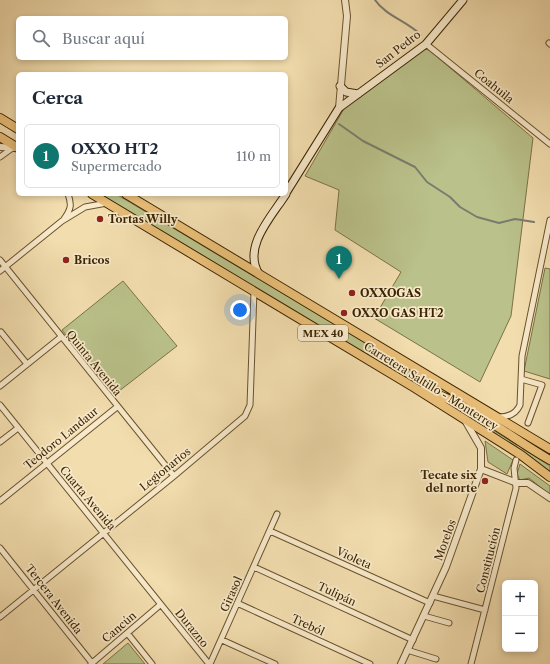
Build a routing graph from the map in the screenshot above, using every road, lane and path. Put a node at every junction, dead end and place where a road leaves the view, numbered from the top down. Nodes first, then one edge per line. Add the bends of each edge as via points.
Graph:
1 (345, 0) edge
2 (463, 0) edge
3 (426, 44) junction
4 (340, 86) junction
5 (358, 94) junction
6 (340, 108) junction
7 (0, 118) edge
8 (16, 128) edge
9 (0, 137) edge
10 (550, 144) edge
11 (0, 147) edge
12 (16, 148) edge
13 (0, 157) edge
14 (288, 191) edge
15 (69, 196) edge
16 (95, 196) edge
17 (129, 196) edge
18 (285, 196) edge
19 (107, 203) junction
20 (550, 220) edge
21 (62, 221) junction
22 (0, 260) edge
23 (5, 267) junction
24 (0, 271) edge
25 (259, 274) junction
26 (254, 291) junction
27 (1, 332) dead end
28 (60, 337) junction
29 (27, 364) junction
30 (521, 379) junction
31 (0, 386) edge
32 (415, 388) junction
33 (0, 405) edge
34 (117, 407) junction
35 (499, 417) junction
36 (465, 420) junction
37 (528, 423) tunnel mouth
38 (18, 428) junction
39 (0, 442) edge
40 (550, 448) edge
41 (516, 460) tunnel mouth
42 (550, 460) edge
43 (46, 463) junction
44 (481, 469) junction
45 (174, 476) junction
46 (550, 477) edge
47 (517, 482) junction
48 (550, 498) edge
49 (0, 501) edge
50 (277, 514) dead end
51 (270, 531) junction
52 (103, 532) junction
53 (0, 548) edge
54 (254, 567) junction
55 (33, 589) junction
56 (433, 596) junction
57 (237, 603) junction
58 (430, 603) junction
59 (160, 605) junction
60 (485, 610) junction
61 (424, 616) junction
62 (0, 617) edge
63 (449, 623) dead end
64 (128, 634) junction
65 (222, 640) junction
66 (413, 640) junction
67 (407, 650) junction
68 (436, 659) dead end
69 (91, 664) edge
70 (152, 664) edge
71 (209, 664) edge
72 (275, 664) edge
73 (370, 664) edge
74 (401, 664) edge
75 (473, 664) edge

1 - 4 street via 347,25
2 - 3 main road, San Pedro
3 - 5 main road, San Pedro
3 - 10 street, Coahuila
4 - 5 main road via 349,93
4 - 6 street
5 - 6 main road, San Pedro
6 - 14 main road, San Pedro
7 - 8 main road
9 - 12 main road
11 - 12 street
12 - 13 street
15 - 21 street via 72,204
16 - 19 main road, Carretera Saltillo - Monterrey / MEX 40
17 - 25 main road, Carretera Saltillo - Monterrey / MEX 40
18 - 25 main road, San Pedro via 254,248 254,260
19 - 21 street via 85,207
19 - 26 main road, Carretera Saltillo - Monterrey / MEX 40
20 - 30 street via 522,356
21 - 23 street
22 - 23 street, Quinta Avenida
23 - 24 street
23 - 28 street, Quinta Avenida
25 - 35 main road, Carretera Saltillo - Monterrey / MEX 40
26 - 32 main road, Carretera Saltillo - Monterrey / MEX 40
26 - 45 street, Legionarios via 248,411 241,420
27 - 29 street
28 - 29 street
28 - 34 street, Quinta Avenida
29 - 31 street
30 - 35 street via 518,409 509,415
30 - 37 street via 542,385
32 - 36 main road, Carretera Saltillo - Monterrey / MEX 40
32 - 42 main road via 438,394 459,404
33 - 38 street, Cuarta Avenida
34 - 43 street, Teodoro Landaur
34 - 45 street, Quinta Avenida
35 - 40 main road, Carretera Saltillo - Monterrey / MEX 40
36 - 44 street, Morelos via 481,448
36 - 46 main road, Carretera Saltillo - Monterrey / MEX 40 via 521,455
38 - 39 street
38 - 43 street, Cuarta Avenida
41 - 47 street, Constitución via 514,468
43 - 49 street, Teodoro Landaur
43 - 52 street, Cuarta Avenida
44 - 47 street
44 - 56 street, Morelos
45 - 52 street, Legionarios
47 - 48 street via 533,485
47 - 60 street, Constitución
50 - 51 street, Girasol
51 - 54 street, Girasol
51 - 58 street, Violeta
52 - 55 street, Legionarios
52 - 59 street, Cuarta Avenida
53 - 55 street, Tercera Avenida
54 - 57 street, Girasol
54 - 66 street, Tulipán
55 - 62 street, Legionarios
55 - 69 street, Tercera Avenida
56 - 58 street, Morelos
56 - 60 street
57 - 65 street, Girasol
57 - 73 street, Treból
58 - 61 street, Morelos
59 - 64 street, Cancún
59 - 71 street, Durazno
60 - 75 street, Constitución
61 - 63 street
61 - 66 street, Morelos
64 - 69 street, Cancún
64 - 70 street
65 - 71 street, Girasol
65 - 72 street
66 - 67 street, Morelos
67 - 68 street
67 - 74 street, Morelos

